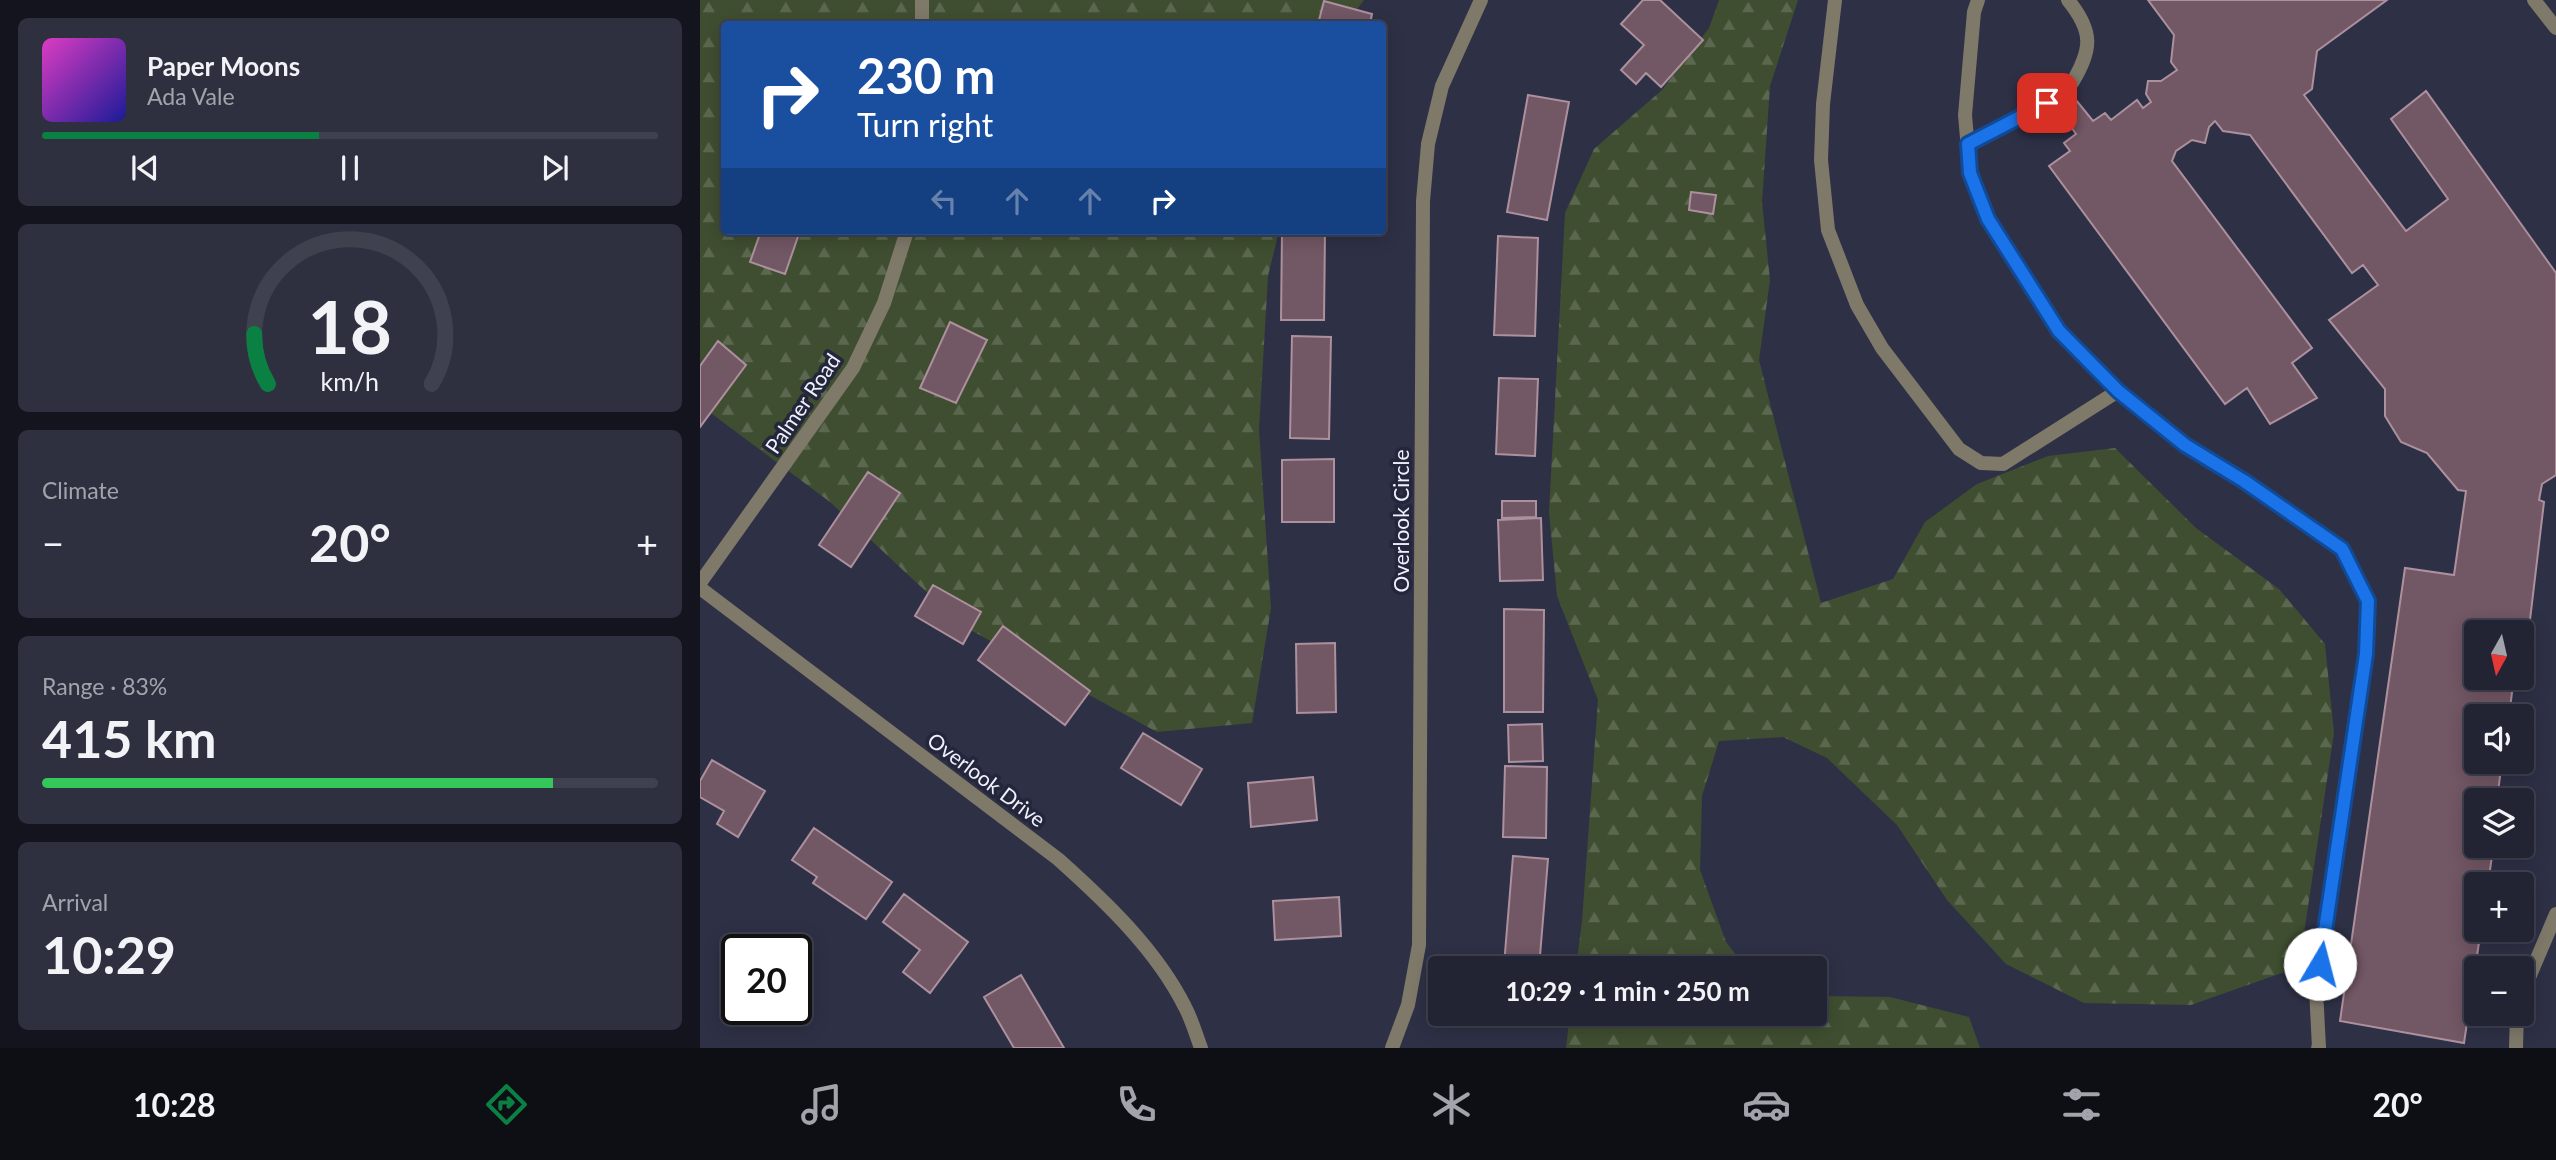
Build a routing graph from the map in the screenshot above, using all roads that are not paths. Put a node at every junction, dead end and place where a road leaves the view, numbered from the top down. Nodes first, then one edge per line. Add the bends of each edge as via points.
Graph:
1 (922, 0) edge
2 (1481, 0) edge
3 (1835, 0) edge
4 (1978, 0) edge
5 (2068, 0) edge
6 (2534, 0) edge
7 (922, 21) edge
8 (2556, 28) edge
9 (2072, 83) dead end
10 (2047, 103) dead end
11 (1968, 144) junction
12 (906, 235) edge
13 (2118, 391) junction
14 (700, 586) edge
15 (2556, 914) edge
16 (2534, 966) edge
17 (2517, 1026) edge
18 (1201, 1048) edge
19 (1392, 1048) edge
20 (2318, 1048) edge
21 (2516, 1048) edge

1 - 7 street
2 - 19 street, Overlook Circle via 1442,86 1423,201 1419,945 1408,1005
3 - 13 street via 1821,160 1828,230 1857,305 1882,348 1959,449 1981,463 2003,464
4 - 11 street via 1965,115
5 - 9 street via 2088,35 2084,62
6 - 8 street
10 - 11 street
11 - 13 street via 1970,173 1988,219 2059,331
12 - 14 street, Palmer Road via 884,303 853,368
13 - 20 street via 2185,445 2342,549 2368,601 2366,654 2316,989
14 - 18 street, Overlook Drive via 1058,859 1107,903 1178,996
15 - 16 street
17 - 21 street

